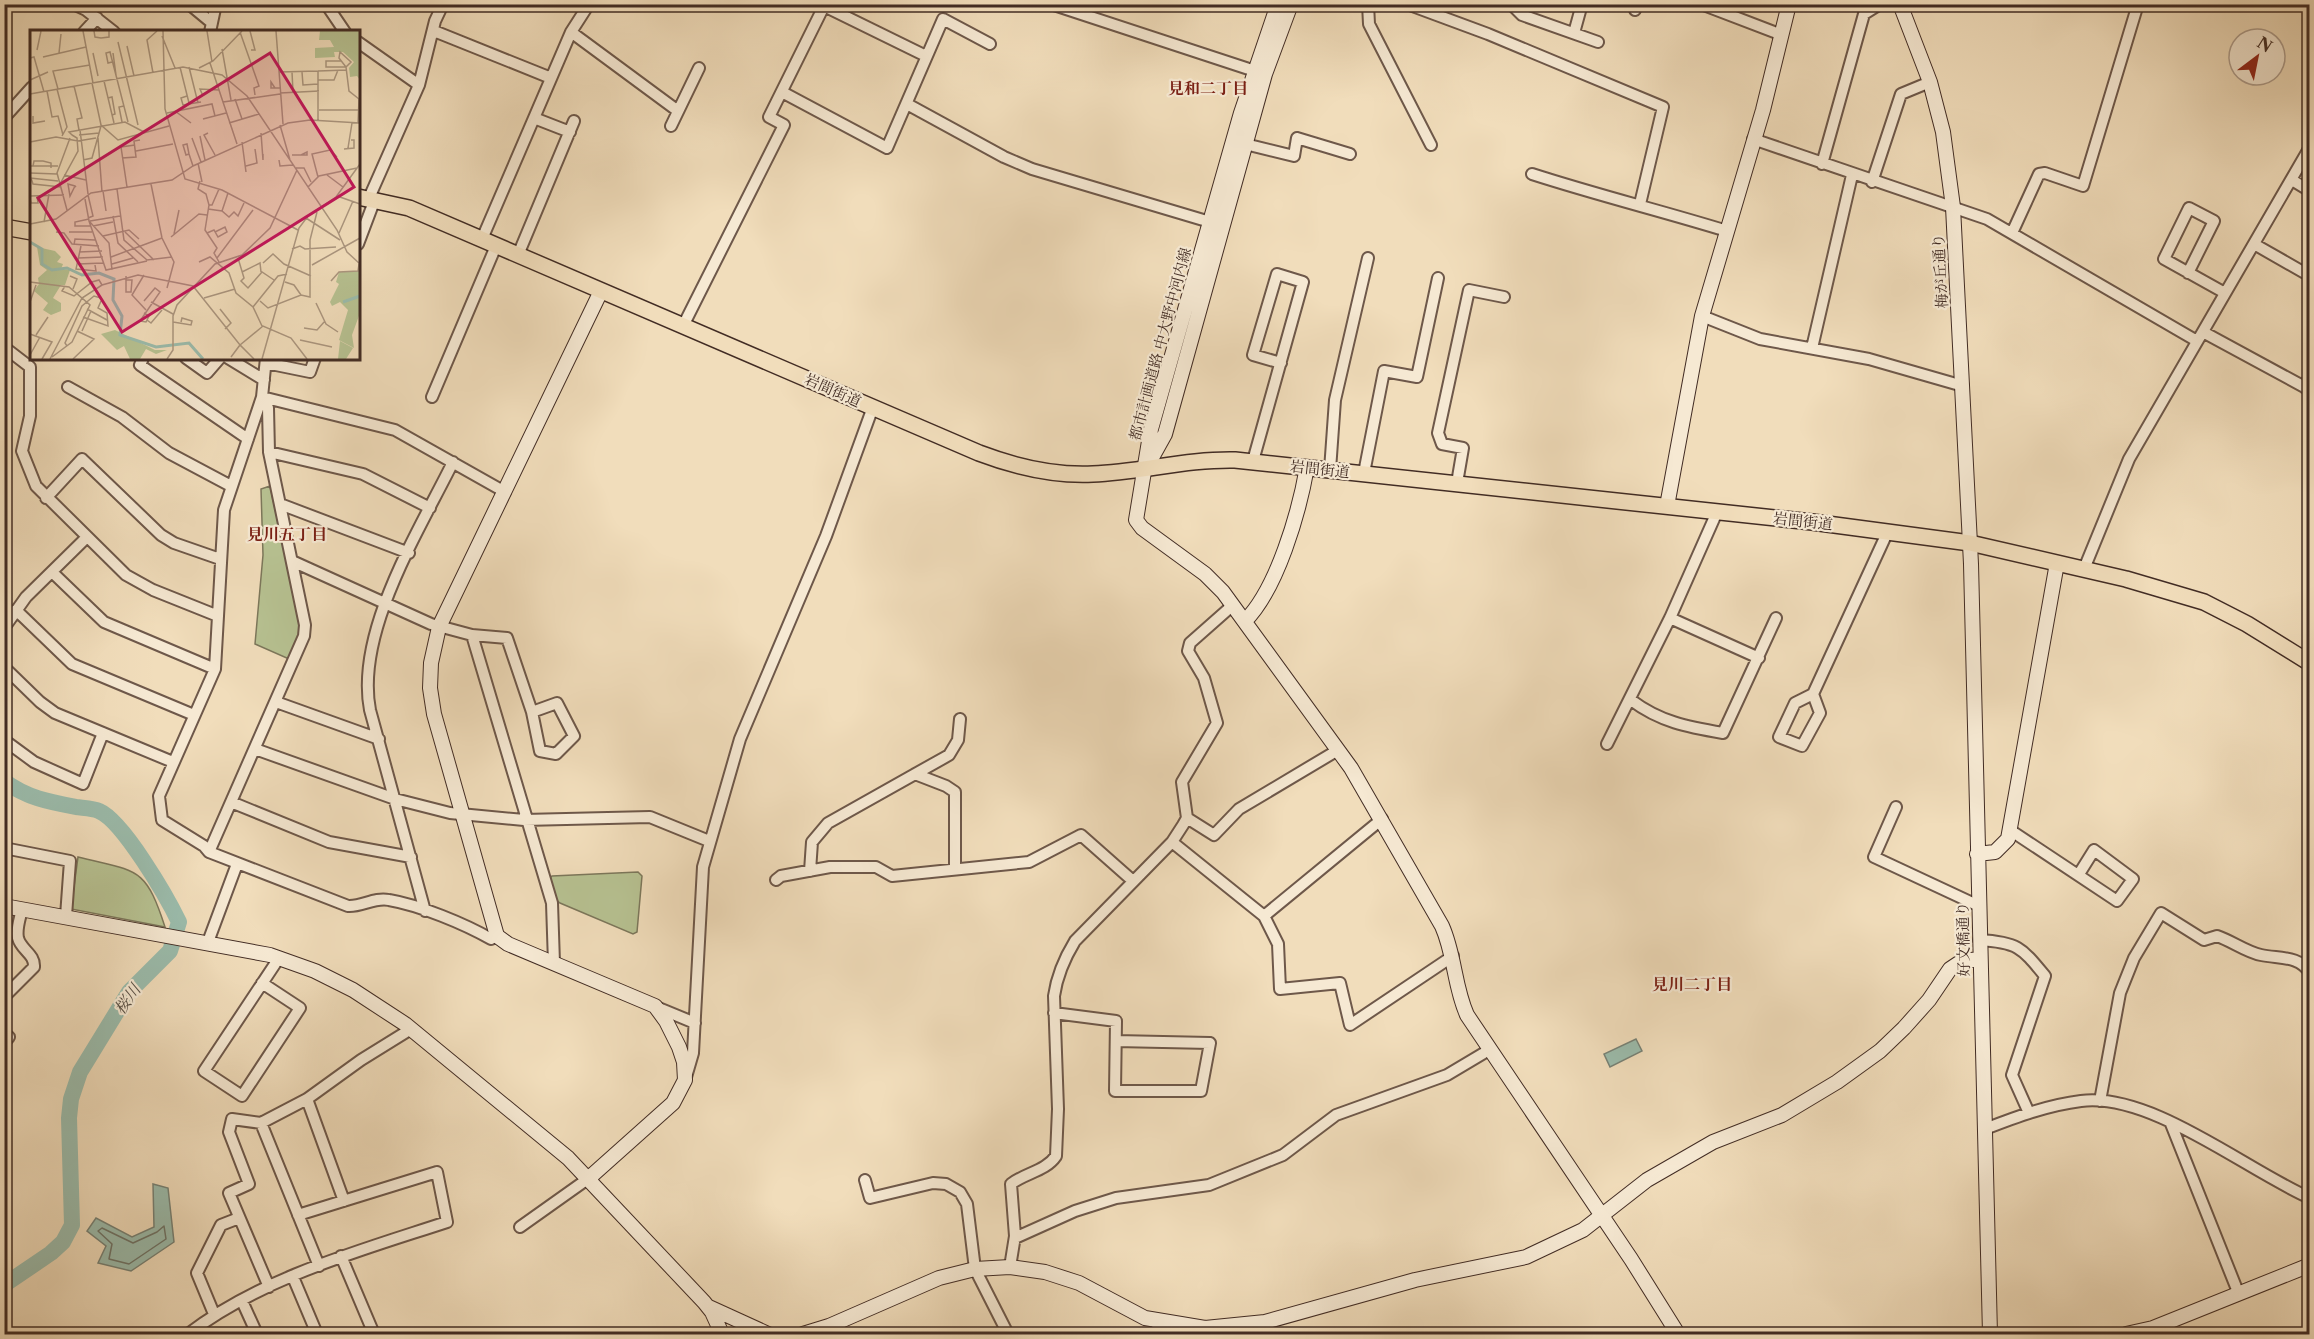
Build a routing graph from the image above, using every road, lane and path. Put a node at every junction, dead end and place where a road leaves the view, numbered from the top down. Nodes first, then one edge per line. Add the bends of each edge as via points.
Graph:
1 (73, 4) edge
2 (189, 4) edge
3 (216, 4) edge
4 (326, 4) edge
5 (443, 4) edge
6 (589, 4) edge
7 (1050, 4) edge
8 (1278, 4) edge
9 (1291, 4) edge
10 (1368, 4) edge
11 (1407, 4) edge
12 (1511, 4) edge
13 (1582, 4) edge
14 (1701, 4) edge
15 (1789, 4) edge
16 (1880, 4) edge
17 (1900, 4) edge
18 (2138, 4) edge
19 (87, 7) edge
20 (97, 18) junction
21 (211, 27) edge
22 (86, 30) edge
23 (112, 30) edge
24 (344, 30) edge
25 (434, 31) junction
26 (571, 32) junction
27 (1574, 33) junction
28 (1782, 35) junction
29 (1598, 42) dead end
30 (360, 43) edge
31 (990, 44) dead end
32 (926, 56) junction
33 (699, 68) dead end
34 (1260, 72) junction
35 (551, 78) junction
36 (1930, 81) junction
37 (419, 86) junction
38 (30, 89) edge
39 (782, 92) junction
40 (907, 104) junction
41 (678, 111) junction
42 (4, 118) edge
43 (534, 118) junction
44 (671, 126) dead end
45 (1753, 139) junction
46 (1245, 144) junction
47 (1431, 145) dead end
48 (2310, 147) edge
49 (1350, 154) dead end
50 (1822, 165) junction
51 (1532, 174) dead end
52 (1851, 174) junction
53 (2292, 180) junction
54 (1872, 182) junction
55 (2310, 190) edge
56 (368, 198) edge
57 (1640, 204) junction
58 (1953, 207) junction
59 (1210, 222) junction
60 (4, 227) edge
61 (1727, 231) junction
62 (30, 232) edge
63 (2012, 233) junction
64 (360, 235) edge
65 (482, 239) junction
66 (2254, 244) junction
67 (496, 246) junction
68 (518, 255) junction
69 (1368, 258) dead end
70 (2188, 273) junction
71 (2310, 276) edge
72 (1438, 278) dead end
73 (601, 291) junction
74 (2225, 293) junction
75 (1504, 297) dead end
76 (1702, 316) junction
77 (683, 326) junction
78 (2200, 336) junction
79 (4, 347) edge
80 (1812, 348) junction
81 (142, 360) edge
82 (189, 360) edge
83 (218, 360) edge
84 (231, 360) edge
85 (314, 360) edge
86 (266, 361) edge
87 (1281, 363) junction
88 (2310, 376) edge
89 (264, 380) junction
90 (1963, 386) junction
91 (68, 387) dead end
92 (2307, 388) edge
93 (262, 397) junction
94 (432, 397) dead end
95 (873, 408) junction
96 (248, 439) junction
97 (269, 452) junction
98 (1253, 461) junction
99 (453, 462) junction
100 (1306, 467) junction
101 (1146, 468) junction
102 (1330, 470) junction
103 (1364, 473) junction
104 (1457, 483) junction
105 (231, 486) junction
106 (505, 492) junction
107 (46, 498) junction
108 (280, 504) junction
109 (1666, 506) junction
110 (430, 508) junction
111 (1717, 512) junction
112 (1888, 531) junction
113 (86, 538) junction
114 (1970, 543) junction
115 (409, 553) junction
116 (220, 559) junction
117 (292, 561) junction
118 (2057, 563) junction
119 (2084, 569) junction
120 (52, 572) junction
121 (385, 602) junction
122 (1233, 605) junction
123 (16, 610) junction
124 (218, 616) junction
125 (1670, 618) junction
126 (1776, 618) dead end
127 (1245, 621) junction
128 (439, 627) junction
129 (4, 628) edge
130 (472, 635) junction
131 (1759, 658) junction
132 (2310, 663) edge
133 (4, 667) edge
134 (215, 669) junction
135 (1813, 694) junction
136 (1631, 700) junction
137 (276, 702) junction
138 (532, 712) junction
139 (194, 716) junction
140 (960, 719) dead end
141 (103, 733) junction
142 (379, 739) junction
143 (4, 740) edge
144 (1607, 744) dead end
145 (255, 749) junction
146 (1338, 750) junction
147 (173, 762) junction
148 (915, 774) junction
149 (395, 799) junction
150 (231, 802) junction
151 (1896, 807) dead end
152 (463, 815) junction
153 (1187, 819) junction
154 (1382, 819) junction
155 (530, 820) junction
156 (2010, 830) junction
157 (709, 841) junction
158 (1172, 842) junction
159 (5, 847) edge
160 (209, 852) junction
161 (1977, 854) junction
162 (411, 857) junction
163 (237, 864) junction
164 (955, 869) junction
165 (810, 871) junction
166 (2079, 874) junction
167 (776, 880) dead end
168 (1133, 881) junction
169 (4, 906) edge
170 (1978, 906) junction
171 (22, 909) junction
172 (425, 911) junction
173 (66, 916) junction
174 (1264, 916) junction
175 (497, 936) junction
176 (1979, 940) junction
177 (207, 942) junction
178 (1453, 956) junction
179 (279, 958) junction
180 (1980, 959) junction
181 (554, 963) junction
182 (2310, 973) edge
183 (262, 983) junction
184 (4, 997) edge
185 (655, 1006) junction
186 (1054, 1013) junction
187 (695, 1023) junction
188 (411, 1029) junction
189 (4, 1033) edge
190 (1116, 1041) junction
191 (4, 1043) edge
192 (1489, 1050) junction
193 (685, 1080) junction
194 (307, 1099) junction
195 (2100, 1101) junction
196 (2029, 1113) junction
197 (261, 1124) junction
198 (2172, 1124) junction
199 (1985, 1129) junction
200 (589, 1178) junction
201 (865, 1180) dead end
202 (2310, 1198) edge
203 (344, 1201) junction
204 (298, 1215) junction
205 (239, 1218) junction
206 (1601, 1218) junction
207 (520, 1227) dead end
208 (1015, 1238) junction
209 (341, 1256) junction
210 (2310, 1265) edge
211 (319, 1266) junction
212 (1010, 1267) junction
213 (975, 1269) junction
214 (293, 1277) junction
215 (269, 1287) junction
216 (2238, 1292) junction
217 (242, 1301) junction
218 (709, 1308) junction
219 (214, 1314) junction
220 (1162, 1322) junction
221 (2156, 1331) edge
222 (188, 1335) edge
223 (257, 1335) edge
224 (317, 1335) edge
225 (374, 1335) edge
226 (722, 1335) edge
227 (768, 1335) edge
228 (803, 1335) edge
229 (1008, 1335) edge
230 (1153, 1335) edge
231 (1678, 1335) edge
232 (1990, 1335) edge
233 (2126, 1335) edge

1 - 19 street
2 - 21 street
3 - 21 street
4 - 24 street
5 - 25 street
6 - 26 street
7 - 34 street
8 - 34 street, 都市計画道路 中大野中河内線
9 - 34 street, 都市計画道路 中大野中河内線
10 - 47 street via 1369,24
11 - 57 street via 1663,107
12 - 27 street via 1522,15
13 - 27 street
14 - 28 street
15 - 28 street
16 - 50 street via 1864,14
17 - 36 street, 梅が丘通り
18 - 63 street via 2083,186 2039,174
19 - 20 street
20 - 22 street
20 - 23 street
25 - 35 street
25 - 37 street
26 - 35 street
26 - 41 street
27 - 29 street
28 - 45 street
30 - 37 street
31 - 32 street via 943,19
32 - 39 street via 824,6
32 - 40 street
33 - 41 street
34 - 46 street, 都市計画道路 中大野中河内線
34 - 59 street, 都市計画道路 中大野中河内線
35 - 43 street
36 - 54 street via 1901,94
36 - 58 street, 梅が丘通り via 1947,152
37 - 56 street
38 - 42 street
39 - 40 street via 887,148
39 - 77 street via 769,117 783,125
40 - 59 street via 1032,169
41 - 44 street
43 - 65 street
43 - 68 street via 572,127
45 - 50 street
45 - 61 street
46 - 49 street via 1294,156 1297,138
46 - 101 street, 都市計画道路 中大野中河内線 via 1165,434
48 - 53 street
50 - 52 street
51 - 57 street via 1610,200
52 - 54 street
52 - 80 street
53 - 55 street
53 - 66 street
54 - 58 street
56 - 64 street
56 - 65 main road, 岩間街道 via 398,204
57 - 61 street
58 - 63 street
58 - 90 street, 梅が丘通り
59 - 101 street, 都市計画道路 中大野中河内線 via 1151,429
60 - 62 main road
61 - 76 street
63 - 78 street
65 - 67 main road, 岩間街道
66 - 71 street
66 - 74 street
67 - 68 main road, 岩間街道
67 - 94 street
68 - 73 main road, 岩間街道
69 - 102 street via 1335,400
70 - 70 street via 2163,259 2189,208 2214,222
70 - 74 street
72 - 103 street via 1416,377 1384,370
73 - 77 main road, 岩間街道
73 - 106 street
74 - 78 street
75 - 104 street via 1469,290 1438,433 1442,444 1463,448
76 - 80 street via 1760,339
76 - 109 street
77 - 95 main road, 岩間街道
78 - 92 street
78 - 119 street via 2120,477
79 - 107 street via 30,366 30,416 22,451 36,486
80 - 90 street via 1869,359
81 - 96 street via 140,364
82 - 83 street via 207,373
84 - 89 street
85 - 86 street via 310,372
86 - 89 street
87 - 87 street via 1303,282 1277,274 1253,355
87 - 98 street
88 - 92 street
89 - 93 street
90 - 114 street, 梅が丘通り
91 - 105 street via 122,417 169,453
93 - 96 street
93 - 97 street via 268,408
93 - 99 street via 378,423
95 - 101 main road, 岩間街道 via 998,460 1038,471 1094,474
95 - 157 street via 826,536 740,739
96 - 105 street
97 - 108 street
97 - 110 street via 363,474
98 - 100 main road, 岩間街道
98 - 101 main road, 岩間街道 via 1200,460
99 - 106 street
99 - 110 street
100 - 102 main road, 岩間街道
100 - 127 street via 1301,496 1268,587 1257,609
101 - 122 street via 1137,523 1214,582
102 - 103 main road, 岩間街道
103 - 104 main road, 岩間街道
104 - 109 main road, 岩間街道
105 - 116 street via 224,510
106 - 128 street
107 - 113 street
107 - 116 street via 82,459 161,535
108 - 115 street
108 - 117 street
109 - 111 main road, 岩間街道
110 - 115 street
111 - 112 main road, 岩間街道
111 - 125 street
112 - 114 main road, 岩間街道
112 - 135 street
113 - 120 street
113 - 124 street via 135,581
114 - 118 main road, 岩間街道
114 - 161 street, 好文橋通り
115 - 121 street
116 - 124 street
117 - 121 street
117 - 137 street via 304,636
118 - 119 main road, 岩間街道
118 - 156 street
119 - 132 main road, 岩間街道 via 2204,602
120 - 123 street
120 - 134 street via 104,622
121 - 128 street
121 - 142 street via 366,679
122 - 127 street
122 - 153 street via 1190,643 1188,651 1204,678 1217,723 1182,782
123 - 129 street
123 - 139 street via 72,664
124 - 134 street
125 - 131 street
125 - 136 street
126 - 131 street
127 - 146 street
128 - 130 street
128 - 152 street via 430,688
130 - 138 street via 507,638
130 - 155 street
131 - 136 street via 1723,734 1674,724 1651,715
133 - 141 street via 40,702 75,723
134 - 139 street
135 - 135 street via 1795,703 1779,737 1802,746 1820,713
136 - 144 street
137 - 142 street
137 - 145 street
138 - 138 street via 540,751 556,754 574,736 557,703
139 - 147 street
140 - 148 street via 955,748
141 - 143 street via 83,784 34,762
141 - 147 street
142 - 149 street
145 - 149 street
145 - 150 street
146 - 153 street via 1239,809 1214,835
146 - 154 street
147 - 160 street via 159,796 162,820
148 - 164 street via 955,792
148 - 165 street via 828,823 812,842
149 - 152 street
149 - 162 street
150 - 160 street
150 - 162 street via 329,842
151 - 170 street via 1874,857
152 - 155 street
152 - 175 street
153 - 158 street
154 - 174 street
154 - 178 street via 1442,926
155 - 157 street via 650,817
155 - 181 street via 552,903
156 - 161 street via 2003,846 1995,852
156 - 166 street
157 - 187 street
158 - 168 street
158 - 174 street
159 - 173 street via 70,861
160 - 163 street
161 - 170 street, 好文橋通り
162 - 172 street
163 - 172 street via 348,906 388,900
163 - 177 street
164 - 165 street via 892,876 876,867
164 - 168 street via 1029,862 1081,835
165 - 167 street
166 - 166 street via 2117,901 2133,879 2094,850
168 - 186 street via 1075,941 1063,960
169 - 171 street
170 - 176 street, 好文橋通り
171 - 173 street
171 - 184 street via 17,929 19,940 32,957 34,967
172 - 175 street via 491,939
173 - 177 street
174 - 178 street via 1278,945 1280,989 1340,983 1350,1025
175 - 181 street
176 - 180 street, 好文橋通り
176 - 196 street via 2024,950 2045,976 2012,1075
177 - 179 street
178 - 192 street via 1459,995
179 - 183 street
179 - 188 street via 336,980
180 - 199 street, 好文橋通り
180 - 206 street via 1962,961 1950,969 1904,1028 1838,1082 1782,1116 1713,1143 1654,1176
181 - 185 street
182 - 195 street via 2298,961 2261,955 2217,936 2204,940 2161,913 2134,958 2120,993
183 - 183 street via 204,1071 242,1096 300,1008
185 - 187 street
185 - 193 street via 675,1036 684,1062
186 - 190 street via 1116,1022
186 - 208 street via 1056,1156 1011,1184
187 - 193 street via 693,1053
188 - 194 street
188 - 200 street
189 - 191 street via 9,1037
190 - 190 street via 1115,1091 1201,1091 1210,1043
192 - 206 street
192 - 208 street via 1447,1076 1336,1115 1283,1155 1209,1185 1116,1197
193 - 200 street via 673,1102
194 - 197 street
194 - 203 street
195 - 196 street via 2081,1101
195 - 198 street via 2133,1106
196 - 199 street
197 - 204 street
197 - 205 street via 232,1119 229,1132 249,1185 229,1193
198 - 202 street
198 - 216 street
199 - 232 street, 好文橋通り
200 - 207 street
200 - 218 street
201 - 213 street via 870,1198 933,1183 946,1184 960,1192 967,1204
203 - 204 street
203 - 209 street via 437,1172 447,1222
204 - 211 street
205 - 215 street
205 - 219 street via 221,1225 197,1273
206 - 220 street via 1526,1257 1414,1280 1265,1322 1204,1328
206 - 231 street
208 - 212 street
209 - 211 street
209 - 225 street
210 - 216 street
211 - 214 street
212 - 213 street
212 - 220 street via 1061,1276 1132,1312
213 - 228 street via 939,1278
213 - 229 street
214 - 215 street
214 - 224 street
215 - 217 street
216 - 221 street
217 - 219 street
217 - 223 street
218 - 226 street
218 - 227 street
219 - 222 street
220 - 230 street
221 - 233 street

